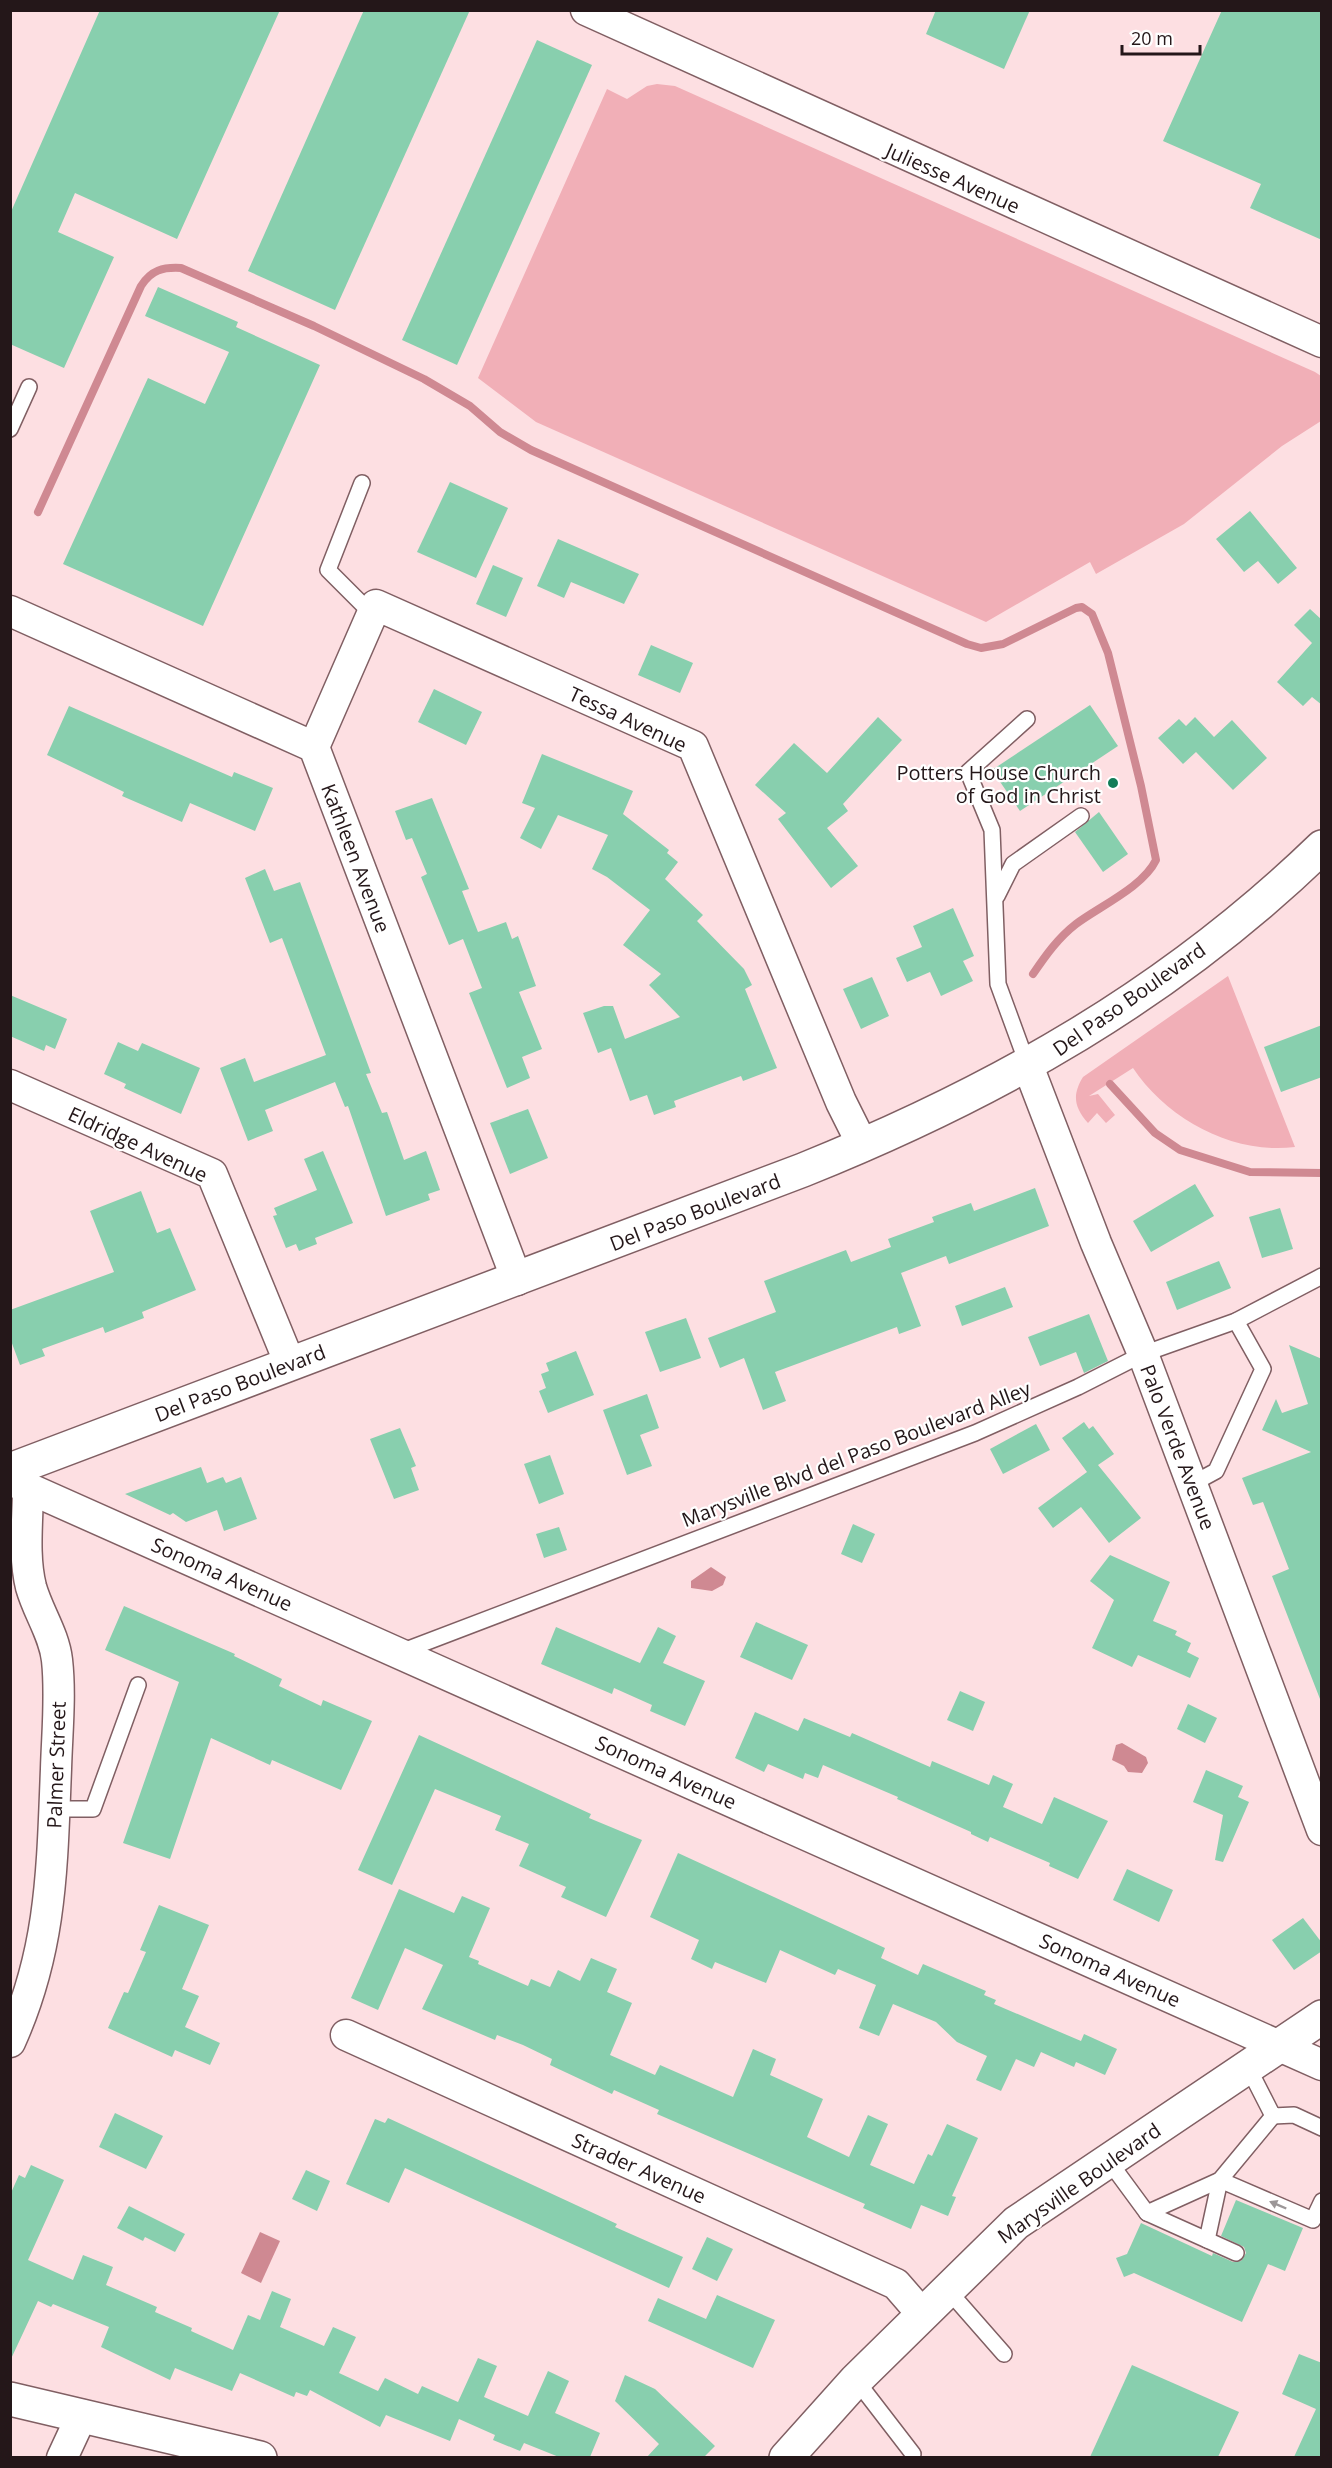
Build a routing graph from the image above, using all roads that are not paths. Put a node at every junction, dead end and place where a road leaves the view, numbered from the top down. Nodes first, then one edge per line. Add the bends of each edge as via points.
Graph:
1 (586, 10) edge
2 (1321, 340) edge
3 (29, 387) dead end
4 (10, 429) edge
5 (362, 483) dead end
6 (10, 611) edge
7 (372, 614) junction
8 (1028, 719) dead end
9 (314, 747) junction
10 (1081, 816) dead end
11 (1322, 847) edge
12 (995, 899) junction
13 (1028, 1066) junction
14 (10, 1085) edge
15 (863, 1146) junction
16 (1322, 1276) edge
17 (517, 1280) junction
18 (1236, 1321) junction
19 (1143, 1354) junction
20 (290, 1364) junction
21 (16, 1479) edge
22 (1192, 1484) junction
23 (398, 1653) junction
24 (138, 1685) dead end
25 (54, 1809) junction
26 (1322, 1830) edge
27 (1322, 2017) edge
28 (346, 2035) dead end
29 (10, 2042) edge
30 (1278, 2046) junction
31 (1322, 2065) edge
32 (1248, 2067) junction
33 (1273, 2116) junction
34 (1322, 2128) edge
35 (1108, 2160) junction
36 (1220, 2180) junction
37 (1322, 2201) edge
38 (1147, 2213) junction
39 (1207, 2240) junction
40 (1236, 2253) dead end
41 (947, 2289) junction
42 (922, 2314) junction
43 (1004, 2354) dead end
44 (856, 2380) junction
45 (10, 2399) edge
46 (82, 2415) junction
47 (913, 2454) dead end
48 (62, 2457) edge
49 (260, 2457) edge
50 (786, 2457) edge

1 - 2 street, Juliesse Avenue
3 - 4 lane
5 - 7 lane via 328,570
6 - 9 street
7 - 9 street
7 - 15 street, Tessa Avenue via 376,605 693,746 841,1102
8 - 12 lane via 968,772 992,830
9 - 17 street, Kathleen Avenue
10 - 12 lane via 1013,864
11 - 13 main road, Del Paso Boulevard via 1182,965 1110,1016
12 - 13 lane via 998,984
13 - 15 main road, Del Paso Boulevard
13 - 19 street, Palo Verde Avenue
14 - 20 street, Eldridge Avenue via 212,1174
15 - 17 main road, Del Paso Boulevard
16 - 18 lane, Marysville Blvd del Paso Boulevard Alley
17 - 20 main road, Del Paso Boulevard
18 - 19 lane, Marysville Blvd del Paso Boulevard Alley
18 - 22 lane via 1263,1369 1216,1471
19 - 22 street, Palo Verde Avenue
19 - 23 lane, Marysville Blvd del Paso Boulevard Alley via 975,1433
20 - 21 main road, Del Paso Boulevard
21 - 23 street, Sonoma Avenue
21 - 25 street, Palmer Street via 27,1566 37,1605 52,1638 58,1675
22 - 26 street, Palo Verde Avenue
23 - 30 street, Sonoma Avenue
24 - 25 lane via 93,1809
25 - 29 street, Palmer Street via 46,1932 35,1978
27 - 30 main road, Marysville Boulevard
28 - 42 street, Strader Avenue via 896,2284
30 - 31 street, Sonoma Avenue
30 - 32 main road, Marysville Boulevard
32 - 33 lane
32 - 35 main road, Marysville Boulevard
33 - 34 lane via 1294,2115
33 - 36 lane
35 - 38 lane
35 - 41 main road, Marysville Boulevard via 1016,2223
37 -> 36 lane via 1313,2220
36 - 38 lane
36 - 39 lane
38 - 39 lane
39 - 40 lane
41 - 42 main road, Marysville Boulevard
41 - 43 lane
42 - 44 main road, Marysville Boulevard
44 - 47 lane
44 - 50 main road, Marysville Boulevard
45 - 46 main road
46 - 48 street
46 - 49 main road

